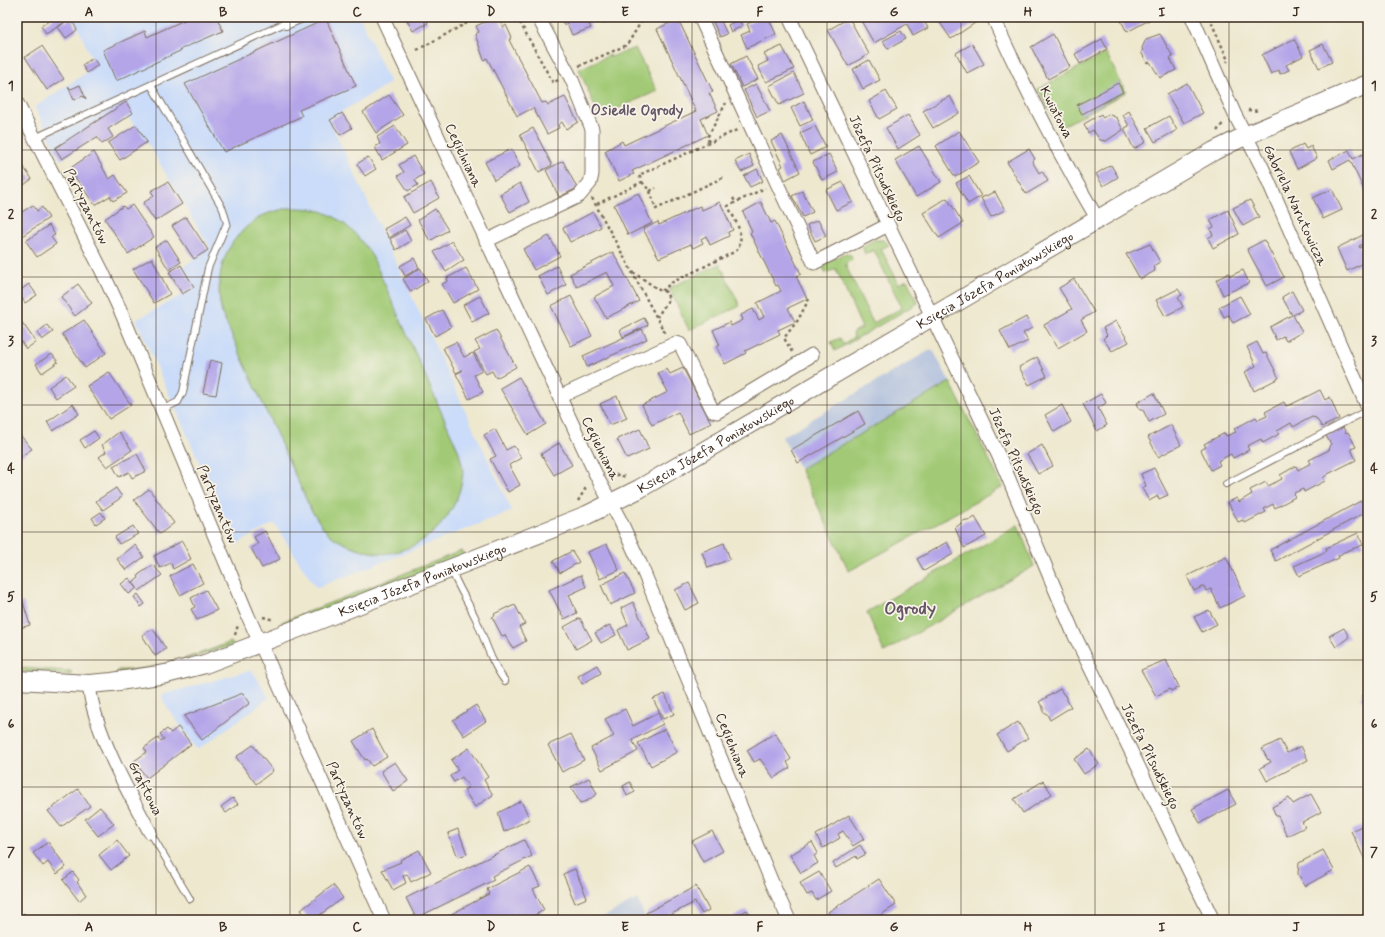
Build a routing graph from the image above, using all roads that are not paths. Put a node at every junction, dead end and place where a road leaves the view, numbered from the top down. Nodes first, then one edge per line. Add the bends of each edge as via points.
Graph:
1 (307, 17) edge
2 (382, 17) edge
3 (538, 17) edge
4 (700, 17) edge
5 (789, 17) edge
6 (993, 17) edge
7 (1192, 17) edge
8 (284, 20) edge
9 (1368, 84) edge
10 (151, 85) junction
11 (17, 103) edge
12 (1245, 136) junction
13 (35, 138) junction
14 (1098, 220) junction
15 (888, 225) junction
16 (486, 241) junction
17 (932, 318) junction
18 (812, 355) dead end
19 (559, 396) junction
20 (1368, 409) edge
21 (161, 410) junction
22 (1226, 484) dead end
23 (611, 504) junction
24 (451, 569) junction
25 (260, 644) junction
26 (17, 680) edge
27 (505, 681) dead end
28 (89, 684) junction
29 (150, 832) joint
30 (190, 900) dead end
31 (384, 920) edge
32 (789, 920) edge
33 (1213, 920) edge

1 - 8 lane via 286,26
2 - 16 street, Cegielniana
3 - 16 street via 568,73 592,129 590,183 579,196
4 - 15 street via 814,263
5 - 15 street, Józefa Piłsudskiego
6 - 14 street, Kwiatowa via 1047,130
7 - 12 street, Gabriela Narutowicza
8 - 10 lane
9 - 12 street, Księcia Józefa Poniatowskiego
10 - 13 lane
10 - 21 lane via 223,209 227,223 208,268 183,392 178,402
11 - 13 street, Partyzantów
12 - 14 street, Księcia Józefa Poniatowskiego via 1214,151
12 - 20 street, Gabriela Narutowicza via 1266,176
13 - 21 street, Partyzantów via 109,285
14 - 17 street, Księcia Józefa Poniatowskiego
15 - 17 street, Józefa Piłsudskiego
16 - 19 street, Cegielniana
17 - 23 street, Księcia Józefa Poniatowskiego
17 - 33 street, Józefa Piłsudskiego via 1018,499 1073,632
18 - 19 street via 717,412 712,411 680,344 671,345
19 - 23 street, Cegielniana
20 - 22 lane
21 - 25 street, Partyzantów
23 - 24 street, Księcia Józefa Poniatowskiego
23 - 32 street, Cegielniana via 640,563
24 - 25 street, Księcia Józefa Poniatowskiego
24 - 27 lane via 497,671
25 - 28 street, Księcia Józefa Poniatowskiego via 211,662 166,674
25 - 31 street, Partyzantów
26 - 28 street, Księcia Józefa Poniatowskiego
28 - 29 street, Grafitowa via 90,698 98,721 126,787
29 - 30 lane, Grafitowa

